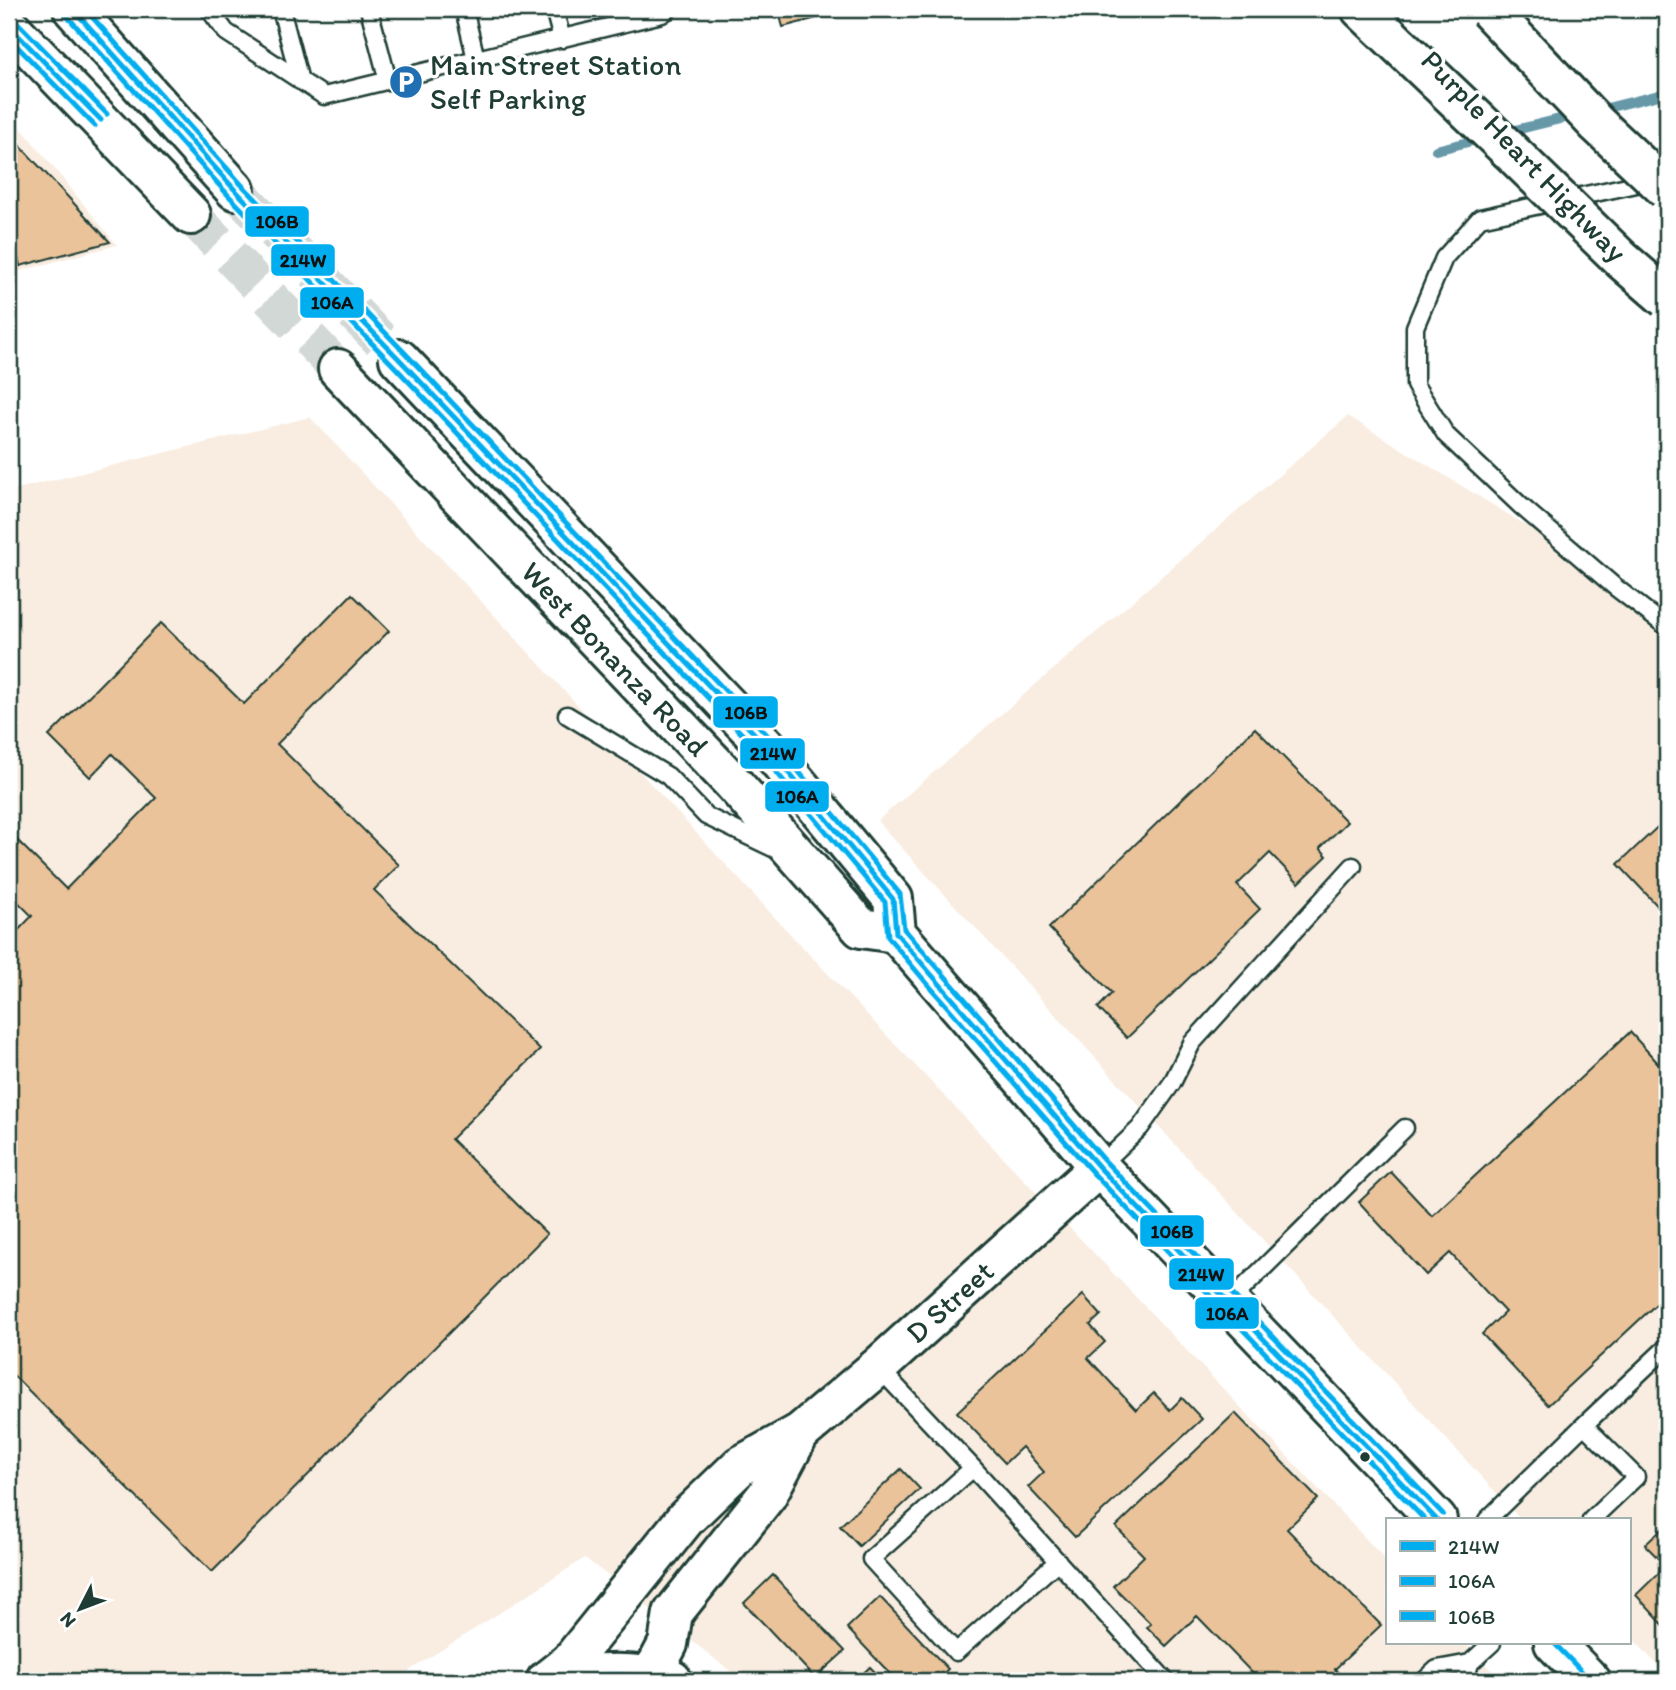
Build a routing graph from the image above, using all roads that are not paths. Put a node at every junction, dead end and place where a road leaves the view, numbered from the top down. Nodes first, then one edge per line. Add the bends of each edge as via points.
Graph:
1 (73, 9) edge
2 (209, 9) edge
3 (281, 9) edge
4 (369, 9) edge
5 (464, 9) edge
6 (554, 9) edge
7 (1361, 9) edge
8 (1385, 9) edge
9 (1488, 9) edge
10 (664, 11) edge
11 (9, 26) edge
12 (562, 39) junction
13 (477, 59) junction
14 (300, 81) junction
15 (388, 81) junction
16 (1508, 149) junction
17 (1667, 178) edge
18 (235, 190) tunnel mouth
19 (1667, 190) edge
20 (191, 215) tunnel mouth
21 (1667, 299) edge
22 (399, 359) tunnel mouth
23 (338, 369) tunnel mouth
24 (1667, 627) edge
25 (567, 715) dead end
26 (803, 862) junction
27 (1353, 866) dead end
28 (896, 933) junction
29 (1405, 1128) dead end
30 (1099, 1167) junction
31 (1228, 1303) junction
32 (1667, 1347) edge
33 (878, 1367) junction
34 (1584, 1425) junction
35 (800, 1433) junction
36 (973, 1468) junction
37 (1435, 1518) edge
38 (1489, 1518) edge
39 (1593, 1518) edge
40 (1058, 1561) junction
41 (1491, 1644) edge
42 (1555, 1644) edge
43 (1470, 1663) junction
44 (657, 1679) edge
45 (546, 1681) edge
46 (559, 1681) edge
47 (1166, 1681) edge
48 (1424, 1681) edge
49 (1465, 1681) edge
50 (1591, 1681) edge

1 - 18 main road
2 - 14 lane via 226,32
3 - 14 lane
4 - 15 lane
5 - 13 lane
6 - 12 lane
7 - 16 main road
8 - 16 main road, Purple Heart Highway
9 - 19 main road, bridge
10 - 12 lane
11 - 20 main road
12 - 13 lane
13 - 15 lane
14 - 15 lane via 324,96
16 - 21 main road, Purple Heart Highway, bridge
17 - 24 lane via 1480,218 1444,258 1415,327 1415,385 1446,435 1521,506
22 - 28 main road, West Bonanza Road via 769,749 892,899
23 - 26 main road, West Bonanza Road
25 - 26 lane via 668,776 706,816
26 - 28 main road, West Bonanza Road via 861,928
27 - 30 lane via 1192,1043 1172,1083 1140,1128
28 - 30 main road
29 - 31 lane
30 - 31 main road
30 - 33 main road, D Street
31 - 37 main road
32 - 34 lane
33 - 35 main road, D Street
33 - 36 lane
34 - 38 lane
34 - 39 lane via 1636,1477
35 - 44 main road, D Street via 767,1494 673,1614
35 - 45 main road, D Street via 740,1466 686,1518 570,1662
36 - 40 lane
36 - 40 lane via 871,1559 956,1652
40 - 47 lane
41 - 43 lane
42 - 50 main road
43 - 48 lane via 1437,1669
43 - 49 lane
44 - 46 main road via 579,1675

